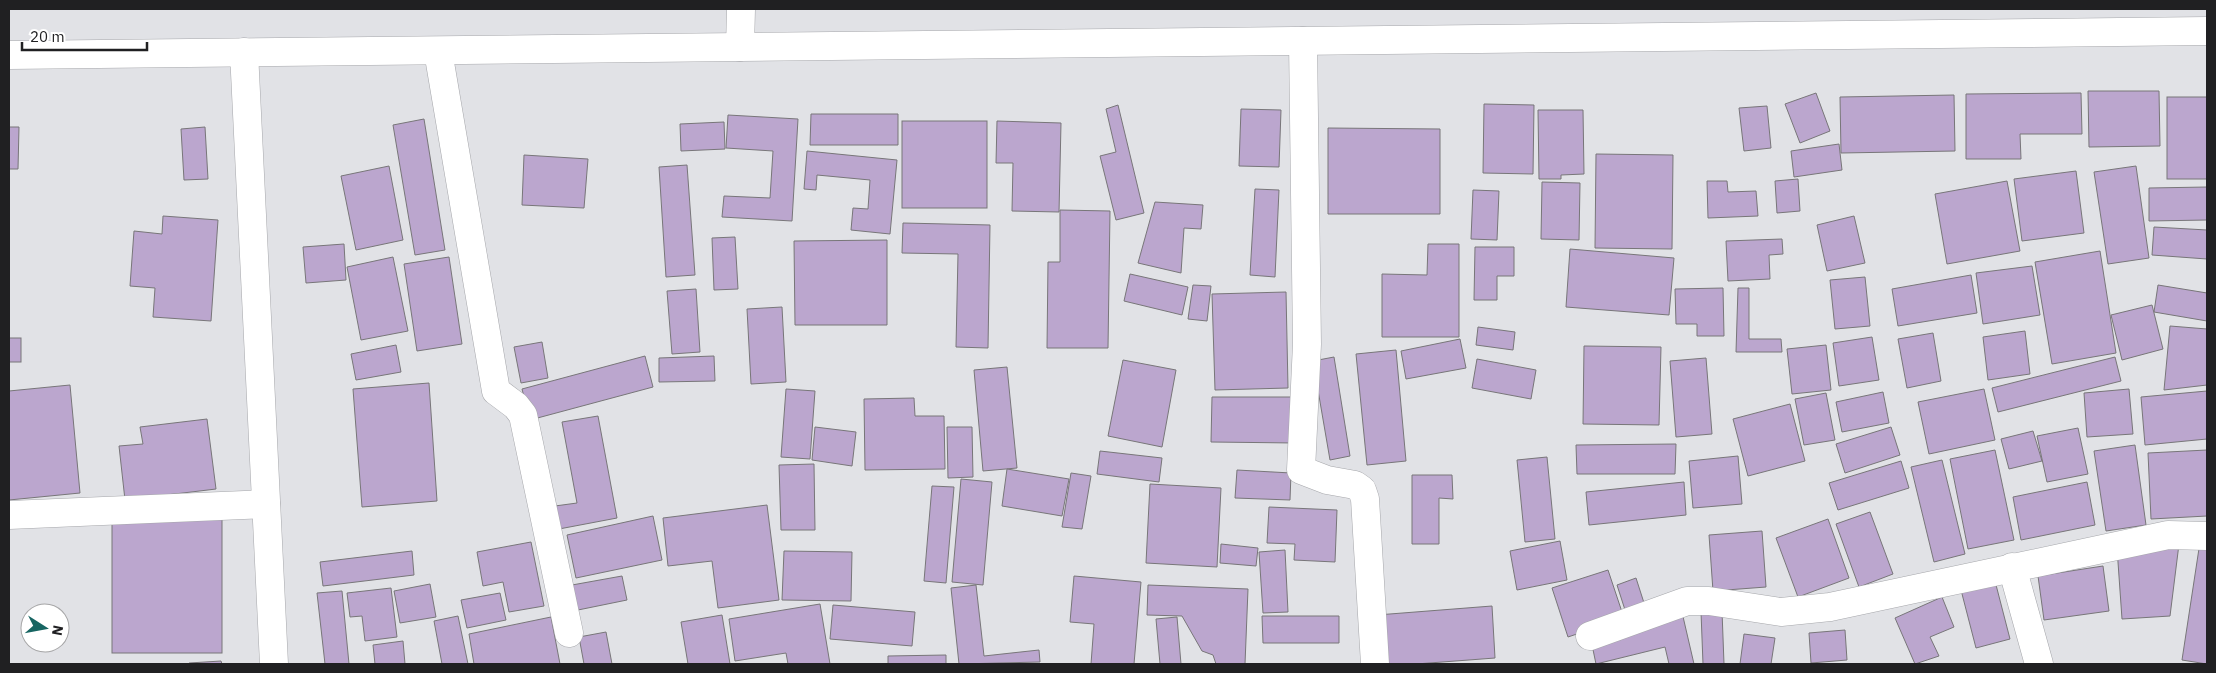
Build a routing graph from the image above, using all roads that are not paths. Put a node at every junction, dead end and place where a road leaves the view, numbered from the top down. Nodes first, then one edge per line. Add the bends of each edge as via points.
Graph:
1 (741, 9) edge
2 (2207, 31) edge
3 (1304, 41) junction
4 (740, 47) junction
5 (438, 51) junction
6 (244, 52) junction
7 (9, 55) edge
8 (266, 504) junction
9 (9, 514) edge
10 (2207, 536) edge
11 (2012, 567) junction
12 (569, 633) dead end
13 (1590, 636) dead end
14 (274, 664) edge
15 (1375, 664) edge
16 (2039, 664) edge

1 - 4 street
2 - 3 street
3 - 4 street
3 - 15 street via 1307,344 1300,470 1327,480 1355,485 1362,490
4 - 5 street
5 - 6 street
5 - 12 street via 496,391 516,406 523,416
6 - 7 street
6 - 8 street
8 - 9 street
8 - 14 street
10 - 11 street via 2168,536
11 - 13 street via 1830,606 1791,611 1686,601
11 - 16 street

